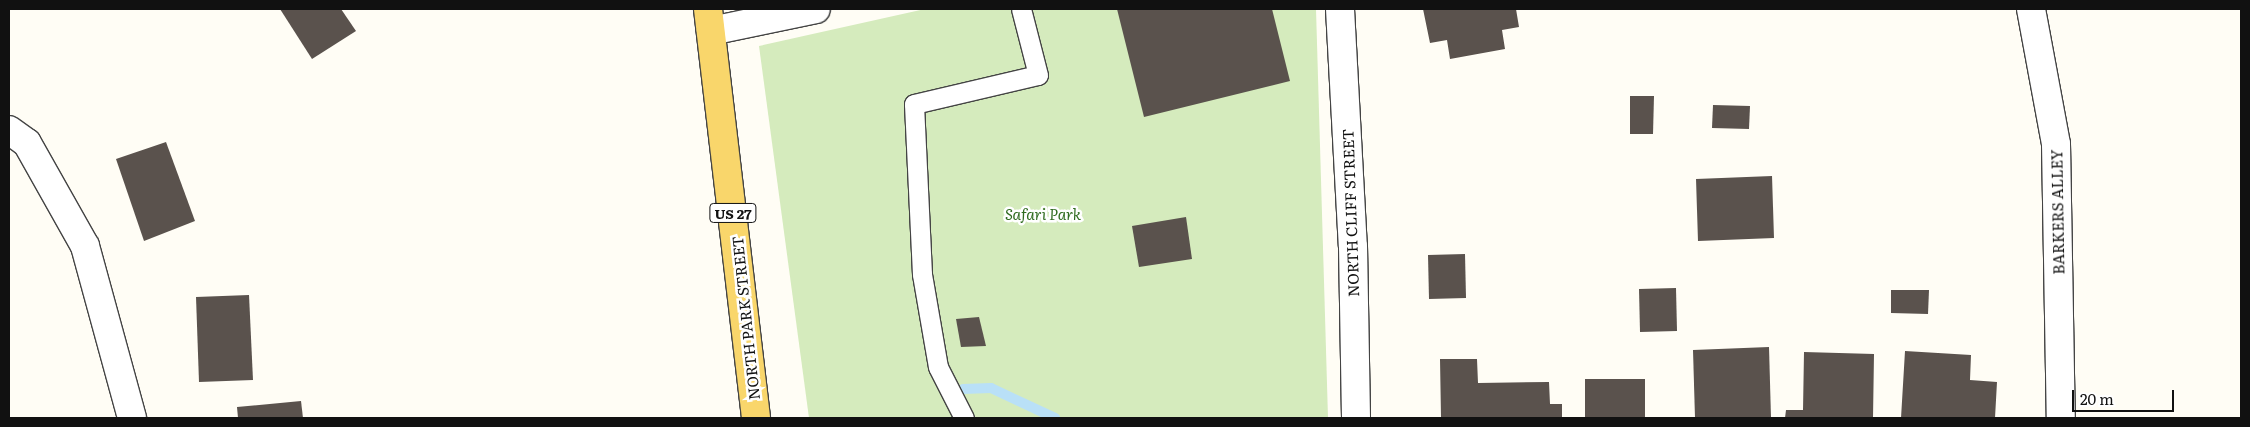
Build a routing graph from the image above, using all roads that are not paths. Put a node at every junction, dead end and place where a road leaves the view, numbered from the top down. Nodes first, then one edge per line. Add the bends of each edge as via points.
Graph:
1 (816, 9) edge
2 (1021, 9) edge
3 (1340, 9) edge
4 (2031, 9) edge
5 (710, 20) edge
6 (9, 130) edge
7 (960, 412) edge
8 (132, 418) edge
9 (756, 418) edge
10 (1356, 418) edge
11 (2061, 418) edge

1 - 5 street
2 - 7 lane via 1038,75 914,104 922,274 938,367
3 - 10 street, NORTH CLIFF STREET via 1353,246
4 - 11 street, BARKERS ALLEY via 2056,144
5 - 9 main road, NORTH PARK STREET / US 27
6 - 8 street via 27,143 85,246

